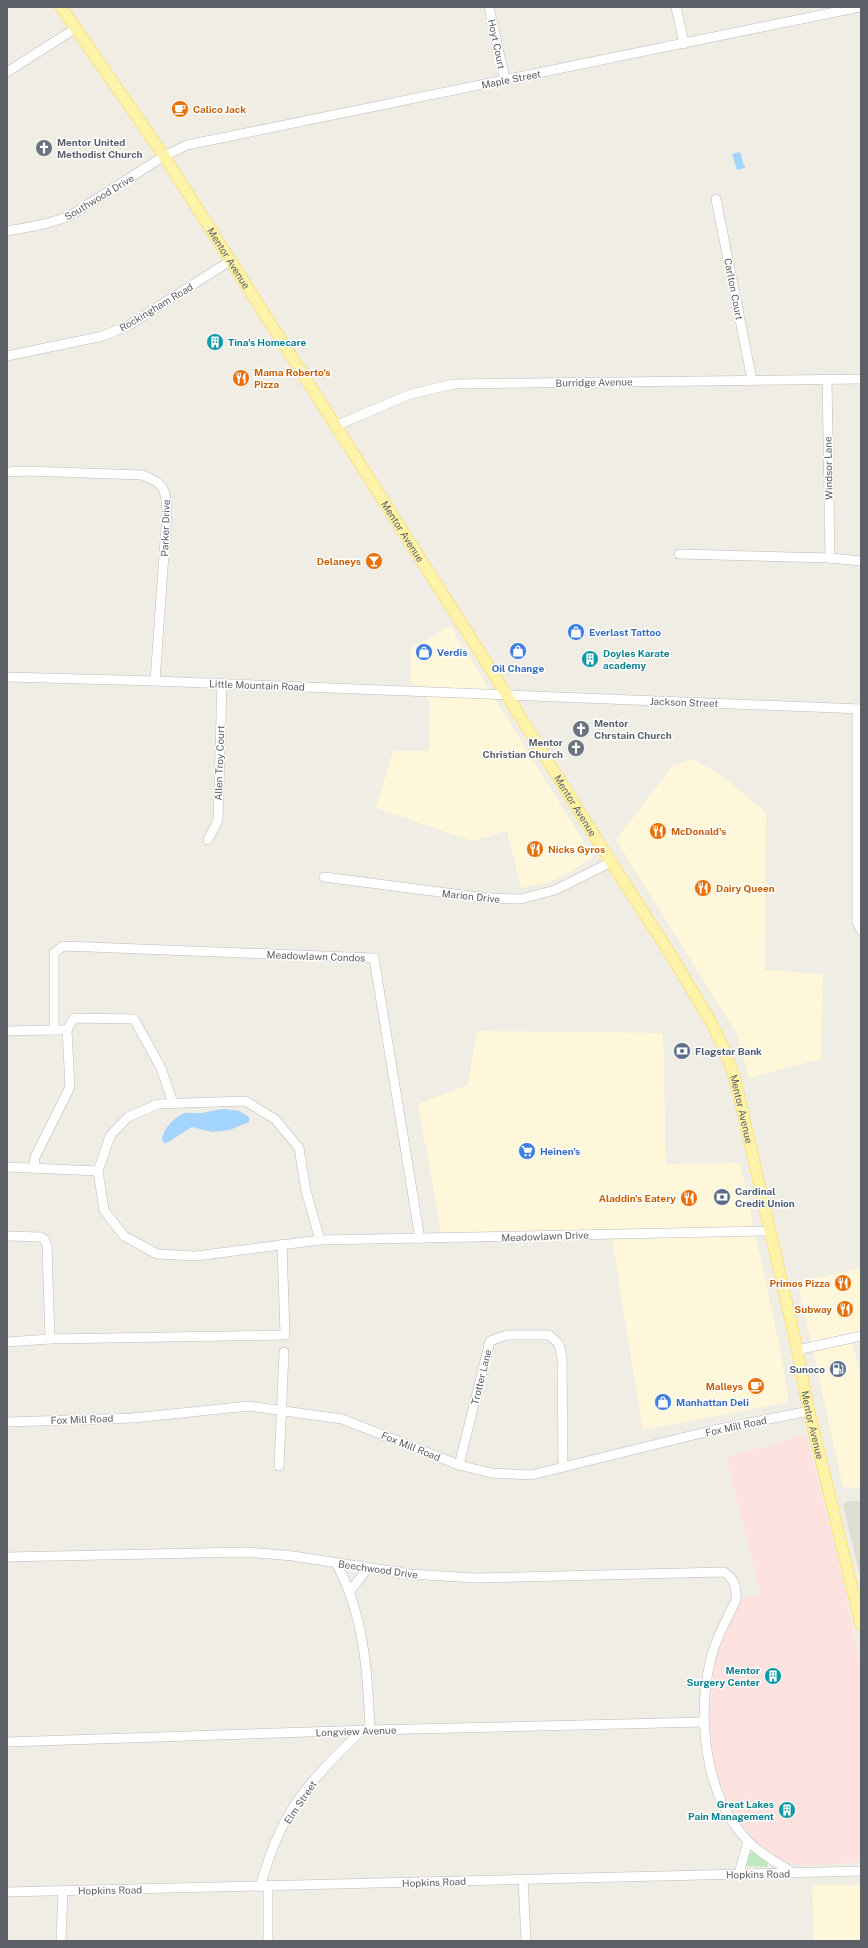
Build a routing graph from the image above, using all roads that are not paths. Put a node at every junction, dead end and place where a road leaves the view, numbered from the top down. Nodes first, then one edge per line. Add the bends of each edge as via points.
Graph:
1 (61, 7) edge
2 (489, 7) edge
3 (676, 7) edge
4 (860, 7) edge
5 (76, 28) junction
6 (684, 44) junction
7 (7, 72) edge
8 (505, 80) junction
9 (164, 156) junction
10 (716, 199) dead end
11 (7, 231) edge
12 (230, 261) junction
13 (7, 356) edge
14 (827, 379) junction
15 (861, 379) edge
16 (752, 380) junction
17 (335, 426) junction
18 (7, 472) edge
19 (679, 554) dead end
20 (830, 558) junction
21 (861, 561) edge
22 (7, 677) edge
23 (155, 681) junction
24 (222, 684) junction
25 (507, 695) junction
26 (859, 709) edge
27 (208, 840) dead end
28 (611, 862) junction
29 (324, 877) dead end
30 (861, 930) edge
31 (54, 1030) junction
32 (67, 1030) junction
33 (7, 1031) edge
34 (173, 1103) junction
35 (7, 1167) edge
36 (34, 1168) junction
37 (98, 1170) junction
38 (770, 1231) junction
39 (7, 1236) edge
40 (420, 1238) junction
41 (320, 1240) junction
42 (282, 1244) junction
43 (861, 1336) edge
44 (50, 1339) junction
45 (7, 1342) edge
46 (797, 1350) junction
47 (284, 1352) dead end
48 (282, 1410) junction
49 (810, 1411) junction
50 (7, 1422) edge
51 (459, 1465) junction
52 (279, 1466) dead end
53 (563, 1467) junction
54 (7, 1556) edge
55 (336, 1563) junction
56 (368, 1568) junction
57 (350, 1591) junction
58 (861, 1625) edge
59 (704, 1722) junction
60 (365, 1730) junction
61 (7, 1742) edge
62 (748, 1840) junction
63 (861, 1872) edge
64 (794, 1873) junction
65 (739, 1874) junction
66 (524, 1879) junction
67 (264, 1887) junction
68 (63, 1891) junction
69 (7, 1892) edge
70 (61, 1941) edge
71 (268, 1941) edge
72 (526, 1941) edge

1 - 5 main road, Mentor Avenue
2 - 8 street, Hoyt Court
3 - 6 street
4 - 6 street, Maple Street
5 - 7 street
5 - 9 main road, Mentor Avenue
6 - 8 street, Maple Street
8 - 9 street, Maple Street via 188,146
9 - 11 street, Southwood Drive via 73,214 40,226
9 - 12 main road, Mentor Avenue
10 - 16 street, Carlton Court
12 - 13 street, Rockingham Road via 129,325 103,336
12 - 17 main road, Mentor Avenue
14 - 15 street, Burridge Avenue
14 - 16 street, Burridge Avenue
14 - 20 street, Windsor Lane
16 - 17 street, Burridge Avenue via 454,384 411,394
17 - 25 main road, Mentor Avenue
18 - 23 street, Parker Drive via 142,475 156,480 162,486 166,494 167,512
19 - 20 street
20 - 21 street
22 - 23 street, Little Mountain Road
23 - 24 street, Little Mountain Road
24 - 25 street, Little Mountain Road
24 - 27 street, Allen Troy Court via 218,820
25 - 26 street, Jackson Street
25 - 28 main road, Mentor Avenue
26 - 30 street via 857,922
28 - 29 street, Marion Drive via 555,890 521,899 486,898
28 - 38 main road, Mentor Avenue via 702,1004 724,1049 735,1079
31 - 32 street
31 - 33 street
31 - 40 street, Meadowlawn Condos via 54,954 63,946 374,958
32 - 34 street via 74,1018 134,1019 161,1068
32 - 36 street via 70,1087 35,1157
34 - 37 street, Meadowlawn Drive via 158,1104 128,1117 110,1136
34 - 41 street, Meadowlawn Drive via 245,1101 275,1119 298,1148 306,1191
35 - 36 street
36 - 37 street
37 - 42 street, Meadowlawn Drive via 104,1210 124,1236 157,1254 196,1256
38 - 40 street, Meadowlawn Drive
38 - 46 main road, Mentor Avenue
39 - 44 street via 41,1237 45,1240
40 - 41 street, Meadowlawn Drive
41 - 42 street, Meadowlawn Drive
42 - 44 street via 285,1335
43 - 46 street
44 - 45 street
46 - 49 main road, Mentor Avenue
47 - 48 street
48 - 50 street, Fox Mill Road via 249,1406 133,1418
48 - 51 street, Fox Mill Road via 342,1419
48 - 52 street
49 - 53 street, Fox Mill Road via 714,1430
49 - 58 main road, Mentor Avenue
51 - 53 street, Fox Mill Road via 511,1475 531,1475
51 - 53 street, Trotter Lane via 490,1341 507,1335 549,1334 559,1344 562,1358
54 - 55 street, Beechwood Drive via 222,1552 273,1554
55 - 56 street, Beechwood Drive
55 - 57 street
56 - 57 street
56 - 59 street, Beechwood Drive via 438,1576 503,1578 718,1571 730,1576 735,1583 736,1600 710,1662
57 - 60 street via 361,1634 369,1687
59 - 60 street, Longview Avenue
59 - 62 street via 708,1760 718,1790 734,1823
60 - 61 street, Longview Avenue
60 - 67 street, Elm Street via 321,1771 303,1793 284,1824
62 - 64 street
62 - 65 street
63 - 64 street, Hopkins Road
64 - 65 street, Hopkins Road
65 - 66 street, Hopkins Road
66 - 67 street, Hopkins Road
66 - 72 street
67 - 68 street, Hopkins Road
67 - 71 street
68 - 69 street, Hopkins Road
68 - 70 street

